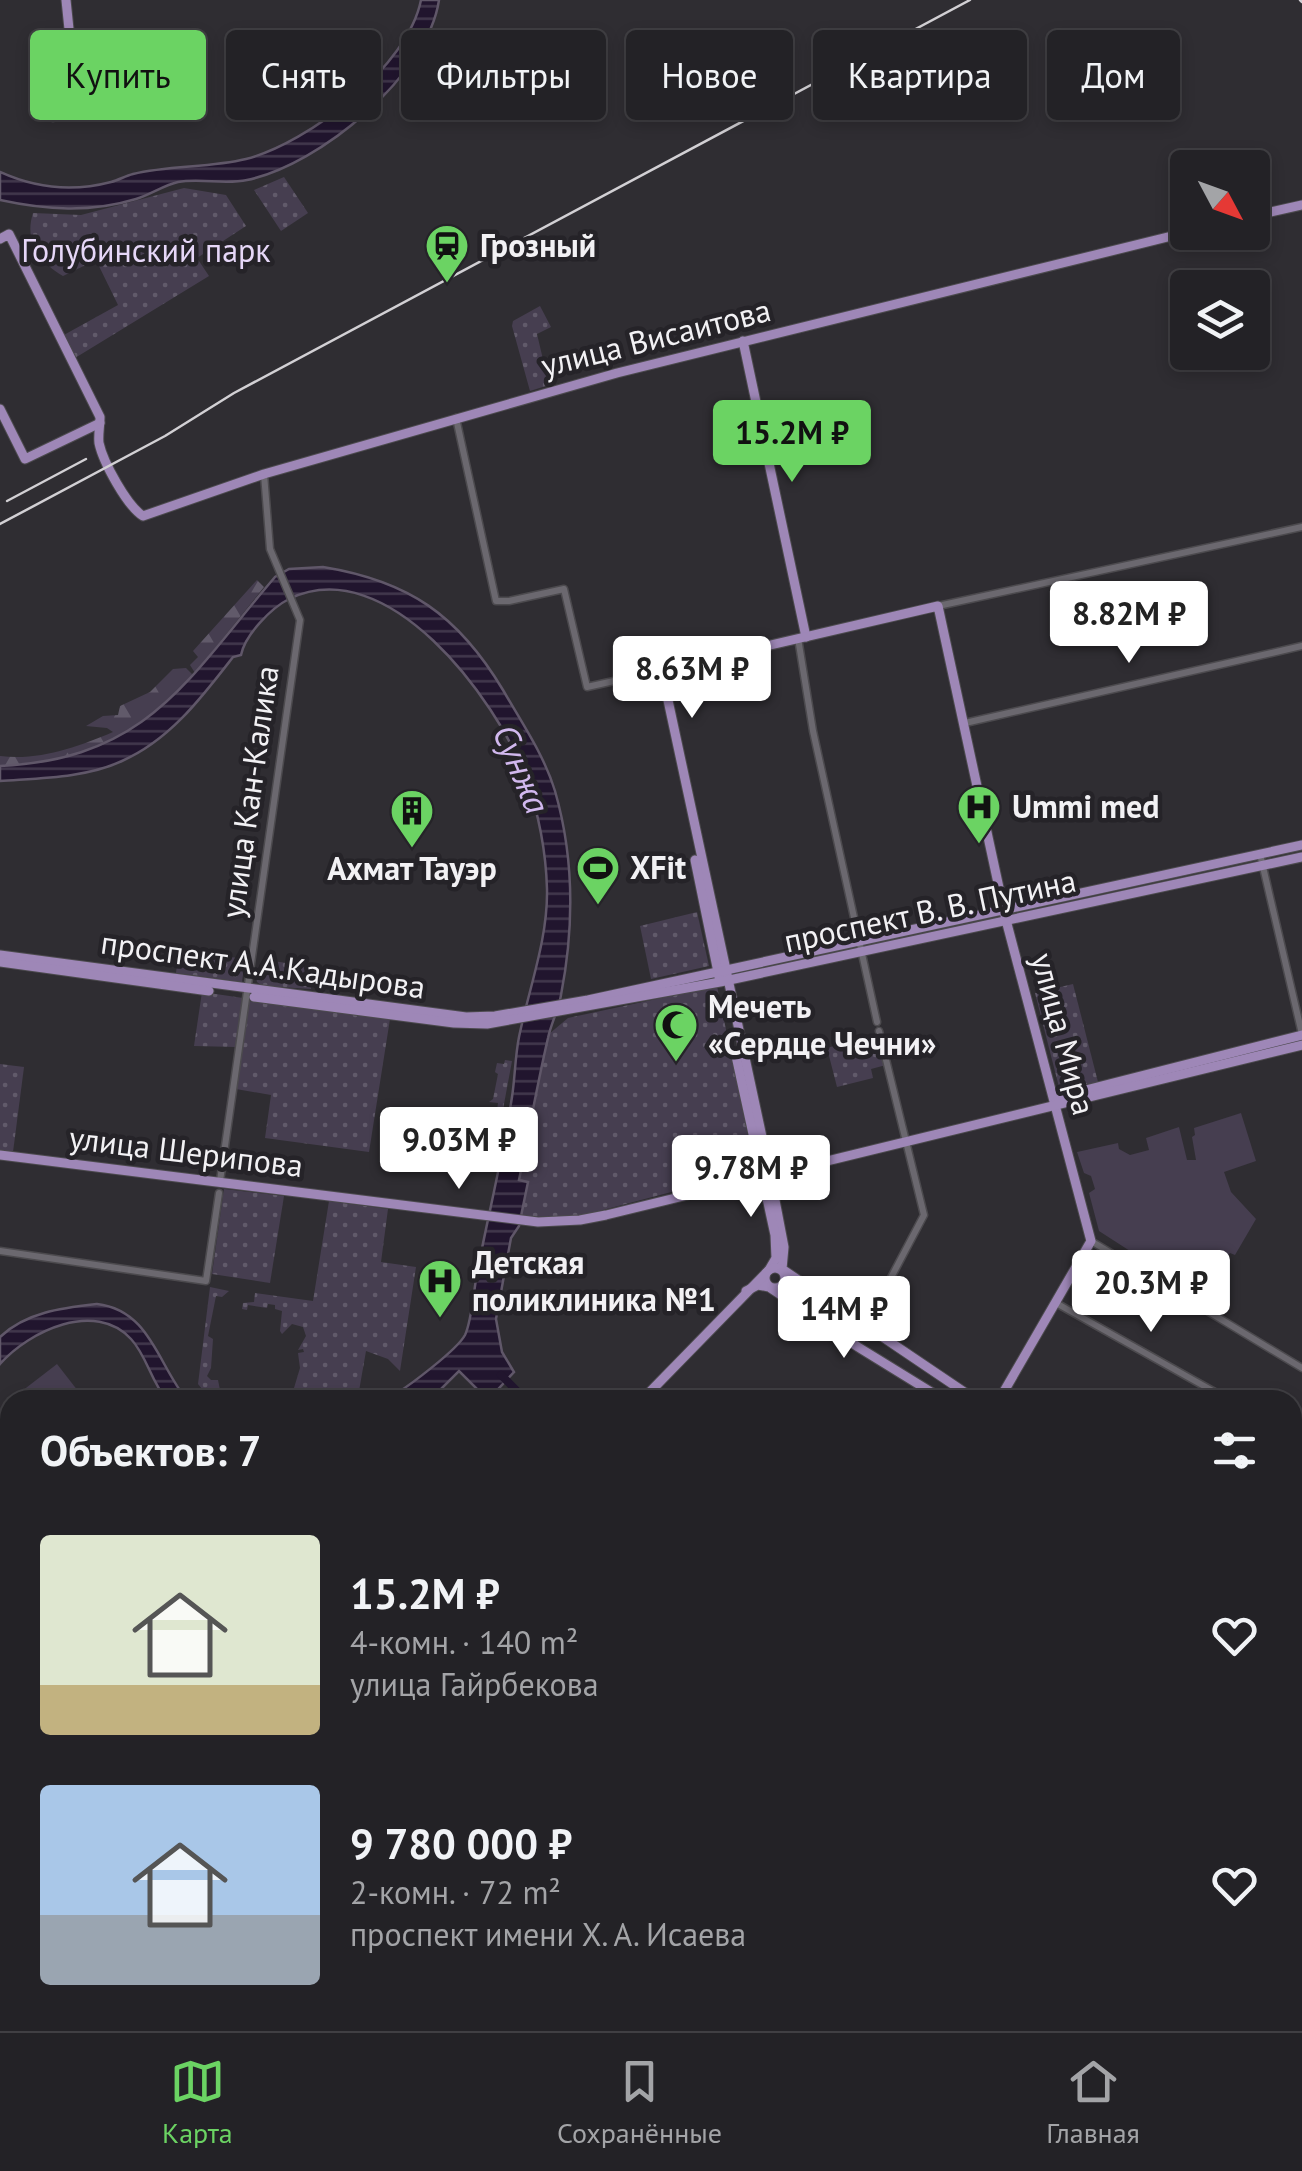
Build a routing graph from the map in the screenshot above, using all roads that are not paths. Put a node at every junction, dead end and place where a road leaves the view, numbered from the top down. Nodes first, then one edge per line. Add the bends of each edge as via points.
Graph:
1 (66, 0) edge
2 (69, 30) edge
3 (1302, 204) edge
4 (1270, 212) edge
5 (1170, 236) edge
6 (5, 237) edge
7 (743, 341) junction
8 (0, 410) edge
9 (456, 418) junction
10 (100, 423) junction
11 (264, 474) junction
12 (1302, 526) edge
13 (938, 606) junction
14 (802, 637) junction
15 (1302, 646) edge
16 (658, 671) junction
17 (964, 723) junction
18 (1302, 845) edge
19 (1302, 856) edge
20 (1261, 860) junction
21 (1005, 914) junction
22 (860, 945) junction
23 (0, 958) edge
24 (722, 976) junction
25 (247, 993) junction
26 (568, 1007) joint
27 (1302, 1034) edge
28 (1302, 1044) edge
29 (1055, 1103) junction
30 (908, 1140) junction
31 (0, 1155) edge
32 (766, 1175) junction
33 (219, 1187) junction
34 (1091, 1240) junction
35 (0, 1251) edge
36 (768, 1271) junction
37 (783, 1272) junction
38 (770, 1287) junction
39 (746, 1291) junction
40 (1056, 1302) junction
41 (866, 1326) junction
42 (1302, 1368) edge
43 (652, 1390) edge
44 (928, 1390) edge
45 (961, 1390) edge
46 (1005, 1390) edge
47 (1210, 1390) edge

1 - 2 main road
3 - 4 main road
5 - 7 main road, улица Висаитова
6 - 10 main road
7 - 9 main road, улица Висаитова
7 - 14 main road
8 - 10 main road via 25,459
9 - 11 main road, улица Висаитова
9 - 16 street via 498,603 564,588 587,687
10 - 11 main road, улица Висаитова via 102,451 144,516
11 - 25 street, улица Кан-Калика via 272,556 299,613
12 - 13 street
13 - 14 main road
13 - 17 main road, улица Мира
14 - 16 main road
14 - 22 street via 813,730
15 - 17 street
16 - 24 main road
17 - 21 main road, улица Мира
18 - 20 main road, проспект В. В. Путина
19 - 20 main road, проспект В. В. Путина
20 - 21 main road, проспект В. В. Путина
20 - 27 street
21 - 22 main road, проспект В. В. Путина
21 - 29 main road, улица Мира
22 - 24 main road, проспект В. В. Путина
22 - 30 street
23 - 25 main road, проспект А.А.Кадырова
24 - 26 main road, проспект В. В. Путина
24 - 32 main road
25 - 26 main road, проспект А.А.Кадырова via 468,1024
25 - 33 street, улица Кан-Калика
27 - 29 main road
28 - 29 main road
29 - 30 main road, улица Шерипова
29 - 34 main road, улица Мира
30 - 32 main road, улица Шерипова
30 - 41 street via 924,1216
31 - 33 main road, улица Шерипова
32 - 33 main road, улица Шерипова via 580,1220 524,1220
32 - 36 main road via 777,1250
32 - 37 main road
33 - 35 street, улица Кан-Калика via 206,1281
34 - 40 main road
34 - 42 street
36 - 37 main road
36 - 38 main road
36 - 39 main road
37 - 38 main road via 784,1284
37 - 41 main road
38 - 39 main road
38 - 44 main road
39 - 43 main road
40 - 46 main road
40 - 47 street
41 - 45 main road

